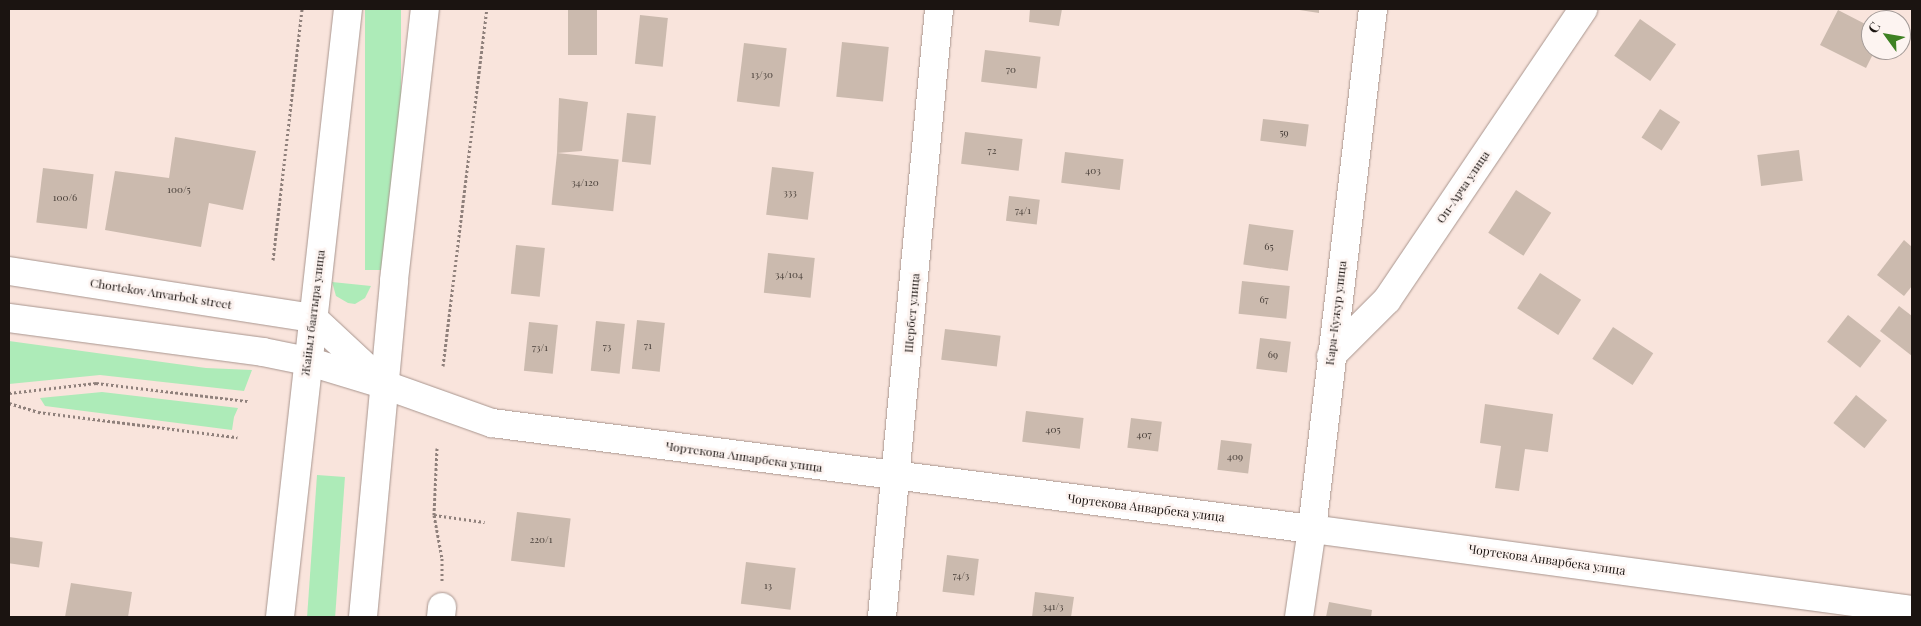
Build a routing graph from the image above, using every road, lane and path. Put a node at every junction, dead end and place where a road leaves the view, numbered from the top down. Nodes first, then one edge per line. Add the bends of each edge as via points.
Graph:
1 (302, 9) edge
2 (348, 9) edge
3 (424, 9) edge
4 (487, 9) edge
5 (940, 9) edge
6 (1374, 9) edge
7 (1584, 9) edge
8 (273, 260) dead end
9 (9, 271) edge
10 (9, 318) edge
11 (313, 318) junction
12 (1331, 356) junction
13 (307, 361) junction
14 (443, 366) dead end
15 (385, 385) junction
16 (9, 394) edge
17 (248, 401) dead end
18 (9, 403) edge
19 (237, 437) dead end
20 (437, 448) dead end
21 (897, 477) junction
22 (434, 515) junction
23 (485, 522) dead end
24 (1312, 529) junction
25 (1912, 610) edge
26 (441, 612) edge
27 (280, 617) edge
28 (363, 617) edge
29 (882, 617) edge
30 (1299, 617) edge

1 - 8 path
2 - 11 street, Жайыл баатыра улица
3 - 15 street
4 - 14 path
5 - 21 street, Шербет улица
6 - 12 street, Кара-Кужур улица
7 - 12 street, Он-Арча улица via 1387,300
9 - 11 street, Chortekov Anvarbek street
10 - 13 street via 263,352
11 - 13 street, Жайыл баатыра улица
11 - 15 street
12 - 24 street, Кара-Кужур улица
13 - 15 street, Чортекова Анварбека улица
13 - 27 street, Жайыл баатыра улица
15 - 21 street, Чортекова Анварбека улица via 492,423
15 - 28 street
16 - 17 path via 96,383
18 - 19 path via 38,412
20 - 22 path
21 - 24 street, Чортекова Анварбека улица
21 - 29 street, Шербет улица
22 - 23 path
22 - 26 path via 442,558
24 - 25 street, Чортекова Анварбека улица
24 - 30 street, Кара-Кужур улица

